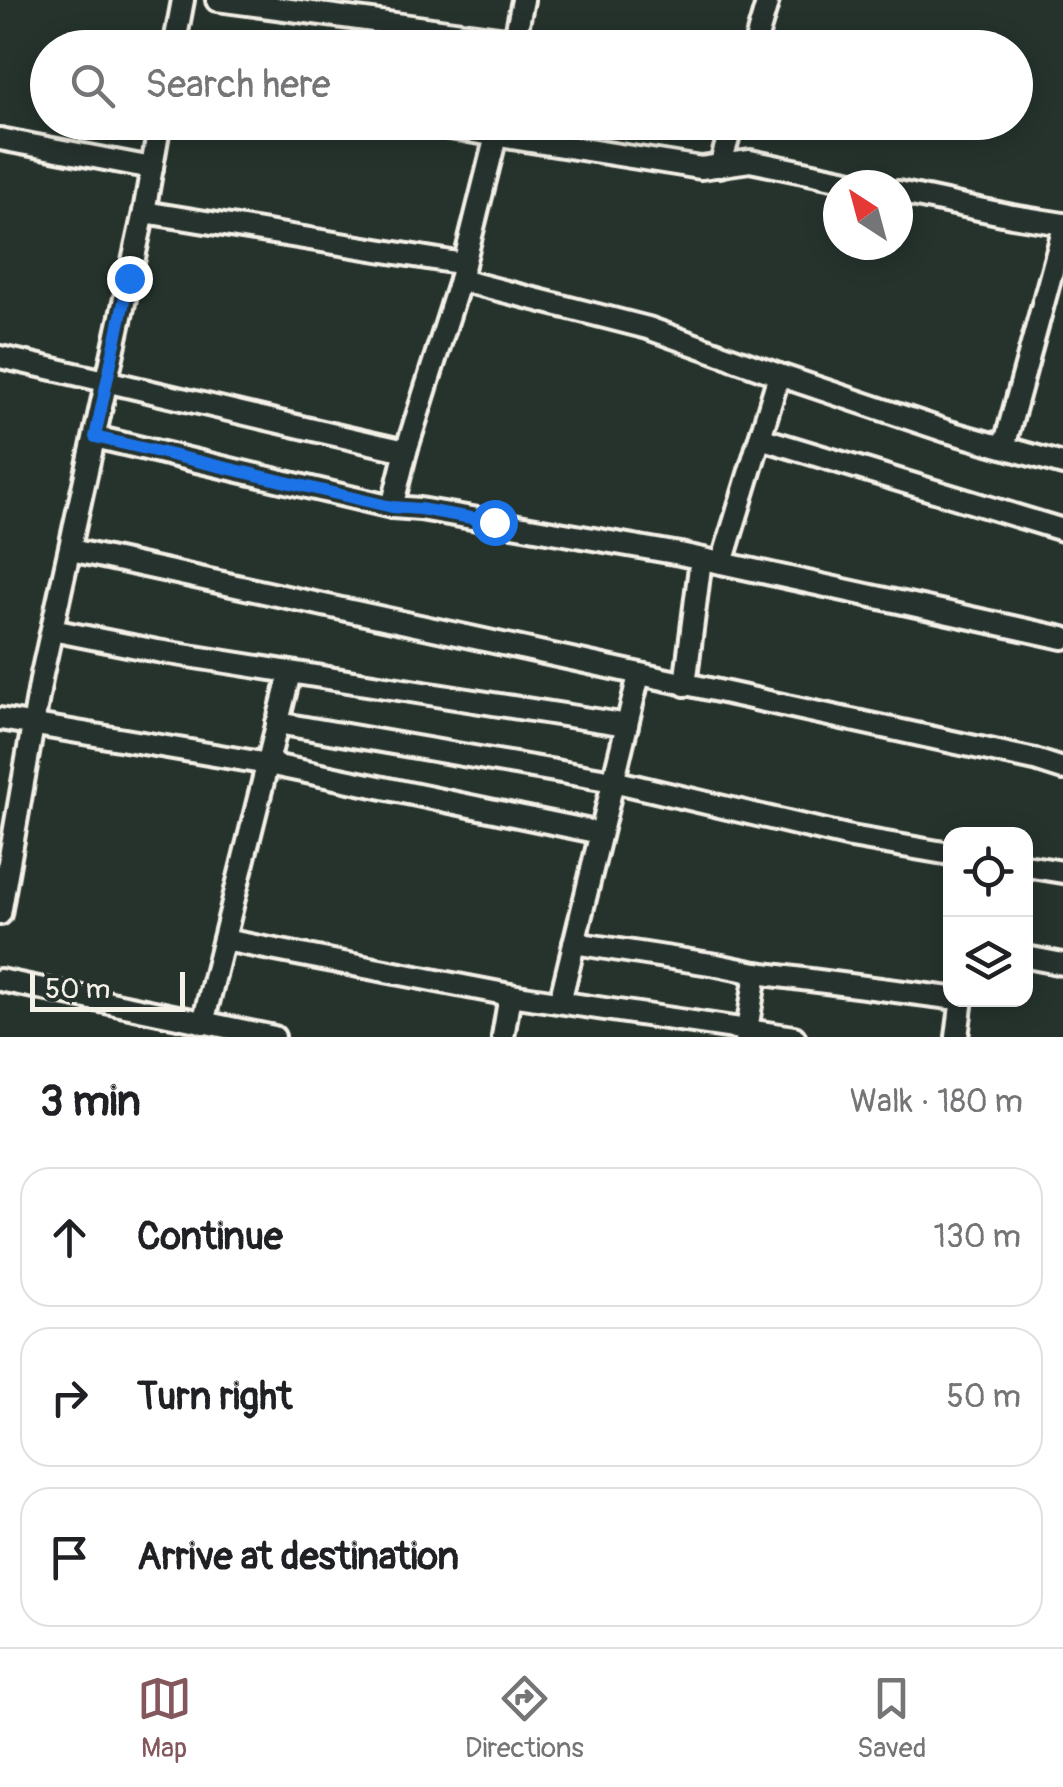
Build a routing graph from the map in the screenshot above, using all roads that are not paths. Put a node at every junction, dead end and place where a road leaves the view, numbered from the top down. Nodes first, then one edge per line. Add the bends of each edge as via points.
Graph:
1 (183, 0) edge
2 (217, 0) edge
3 (522, 0) edge
4 (768, 0) edge
5 (177, 30) edge
6 (419, 30) edge
7 (516, 30) edge
8 (759, 30) edge
9 (0, 139) edge
10 (157, 140) edge
11 (495, 140) edge
12 (555, 140) edge
13 (728, 140) edge
14 (720, 166) junction
15 (152, 168) junction
16 (823, 176) edge
17 (913, 195) edge
18 (144, 212) junction
19 (1063, 227) edge
20 (462, 272) junction
21 (0, 357) edge
22 (779, 375) junction
23 (107, 381) junction
24 (95, 437) junction
25 (760, 438) junction
26 (1004, 448) junction
27 (406, 450) junction
28 (1063, 464) edge
29 (392, 507) junction
30 (1063, 530) edge
31 (71, 550) junction
32 (711, 561) junction
33 (52, 630) junction
34 (1063, 638) edge
35 (290, 673) junction
36 (638, 675) junction
37 (685, 685) junction
38 (0, 720) edge
39 (278, 723) junction
40 (627, 724) junction
41 (33, 725) junction
42 (268, 764) junction
43 (1063, 769) edge
44 (613, 781) junction
45 (600, 833) junction
46 (6, 851) edge
47 (943, 853) edge
48 (1033, 867) edge
49 (1063, 872) edge
50 (0, 914) edge
51 (224, 940) junction
52 (574, 943) junction
53 (1033, 958) edge
54 (1063, 964) edge
55 (756, 974) junction
56 (0, 980) edge
57 (510, 995) junction
58 (943, 998) edge
59 (560, 1002) junction
60 (960, 1007) edge
61 (203, 1023) junction
62 (747, 1034) edge
63 (274, 1037) edge
64 (503, 1037) edge
65 (794, 1037) edge
66 (956, 1037) edge

1 - 5 street
2 - 6 street
3 - 7 street
4 - 8 street
9 - 15 street
10 - 15 street
11 - 20 street
12 - 14 street
13 - 14 street
14 - 16 street via 750,161
15 - 18 street
17 - 19 street
18 - 20 street
18 - 23 street
19 - 26 street
20 - 22 street
20 - 27 street
21 - 23 street
22 - 25 street
22 - 26 street
23 - 24 street
23 - 27 street
24 - 29 street
24 - 31 street
25 - 30 street
25 - 32 street
26 - 28 street
27 - 29 street
29 - 32 street
31 - 33 street
31 - 36 street
32 - 34 street
32 - 37 street
33 - 35 street
33 - 41 street
35 - 39 street
35 - 40 street
36 - 37 street
36 - 40 street
37 - 43 street
38 - 41 street
39 - 42 street
39 - 44 street
40 - 44 street
41 - 42 street
41 - 46 street
42 - 45 street
42 - 51 street
44 - 45 street
44 - 47 street
45 - 52 street
46 - 50 street
48 - 49 street
51 - 57 street
51 - 61 street
52 - 55 street
52 - 59 street
53 - 54 street
55 - 58 street
55 - 62 street
56 - 61 street
57 - 59 street
57 - 64 street
59 - 62 street
60 - 66 street
61 - 63 street
62 - 65 street

